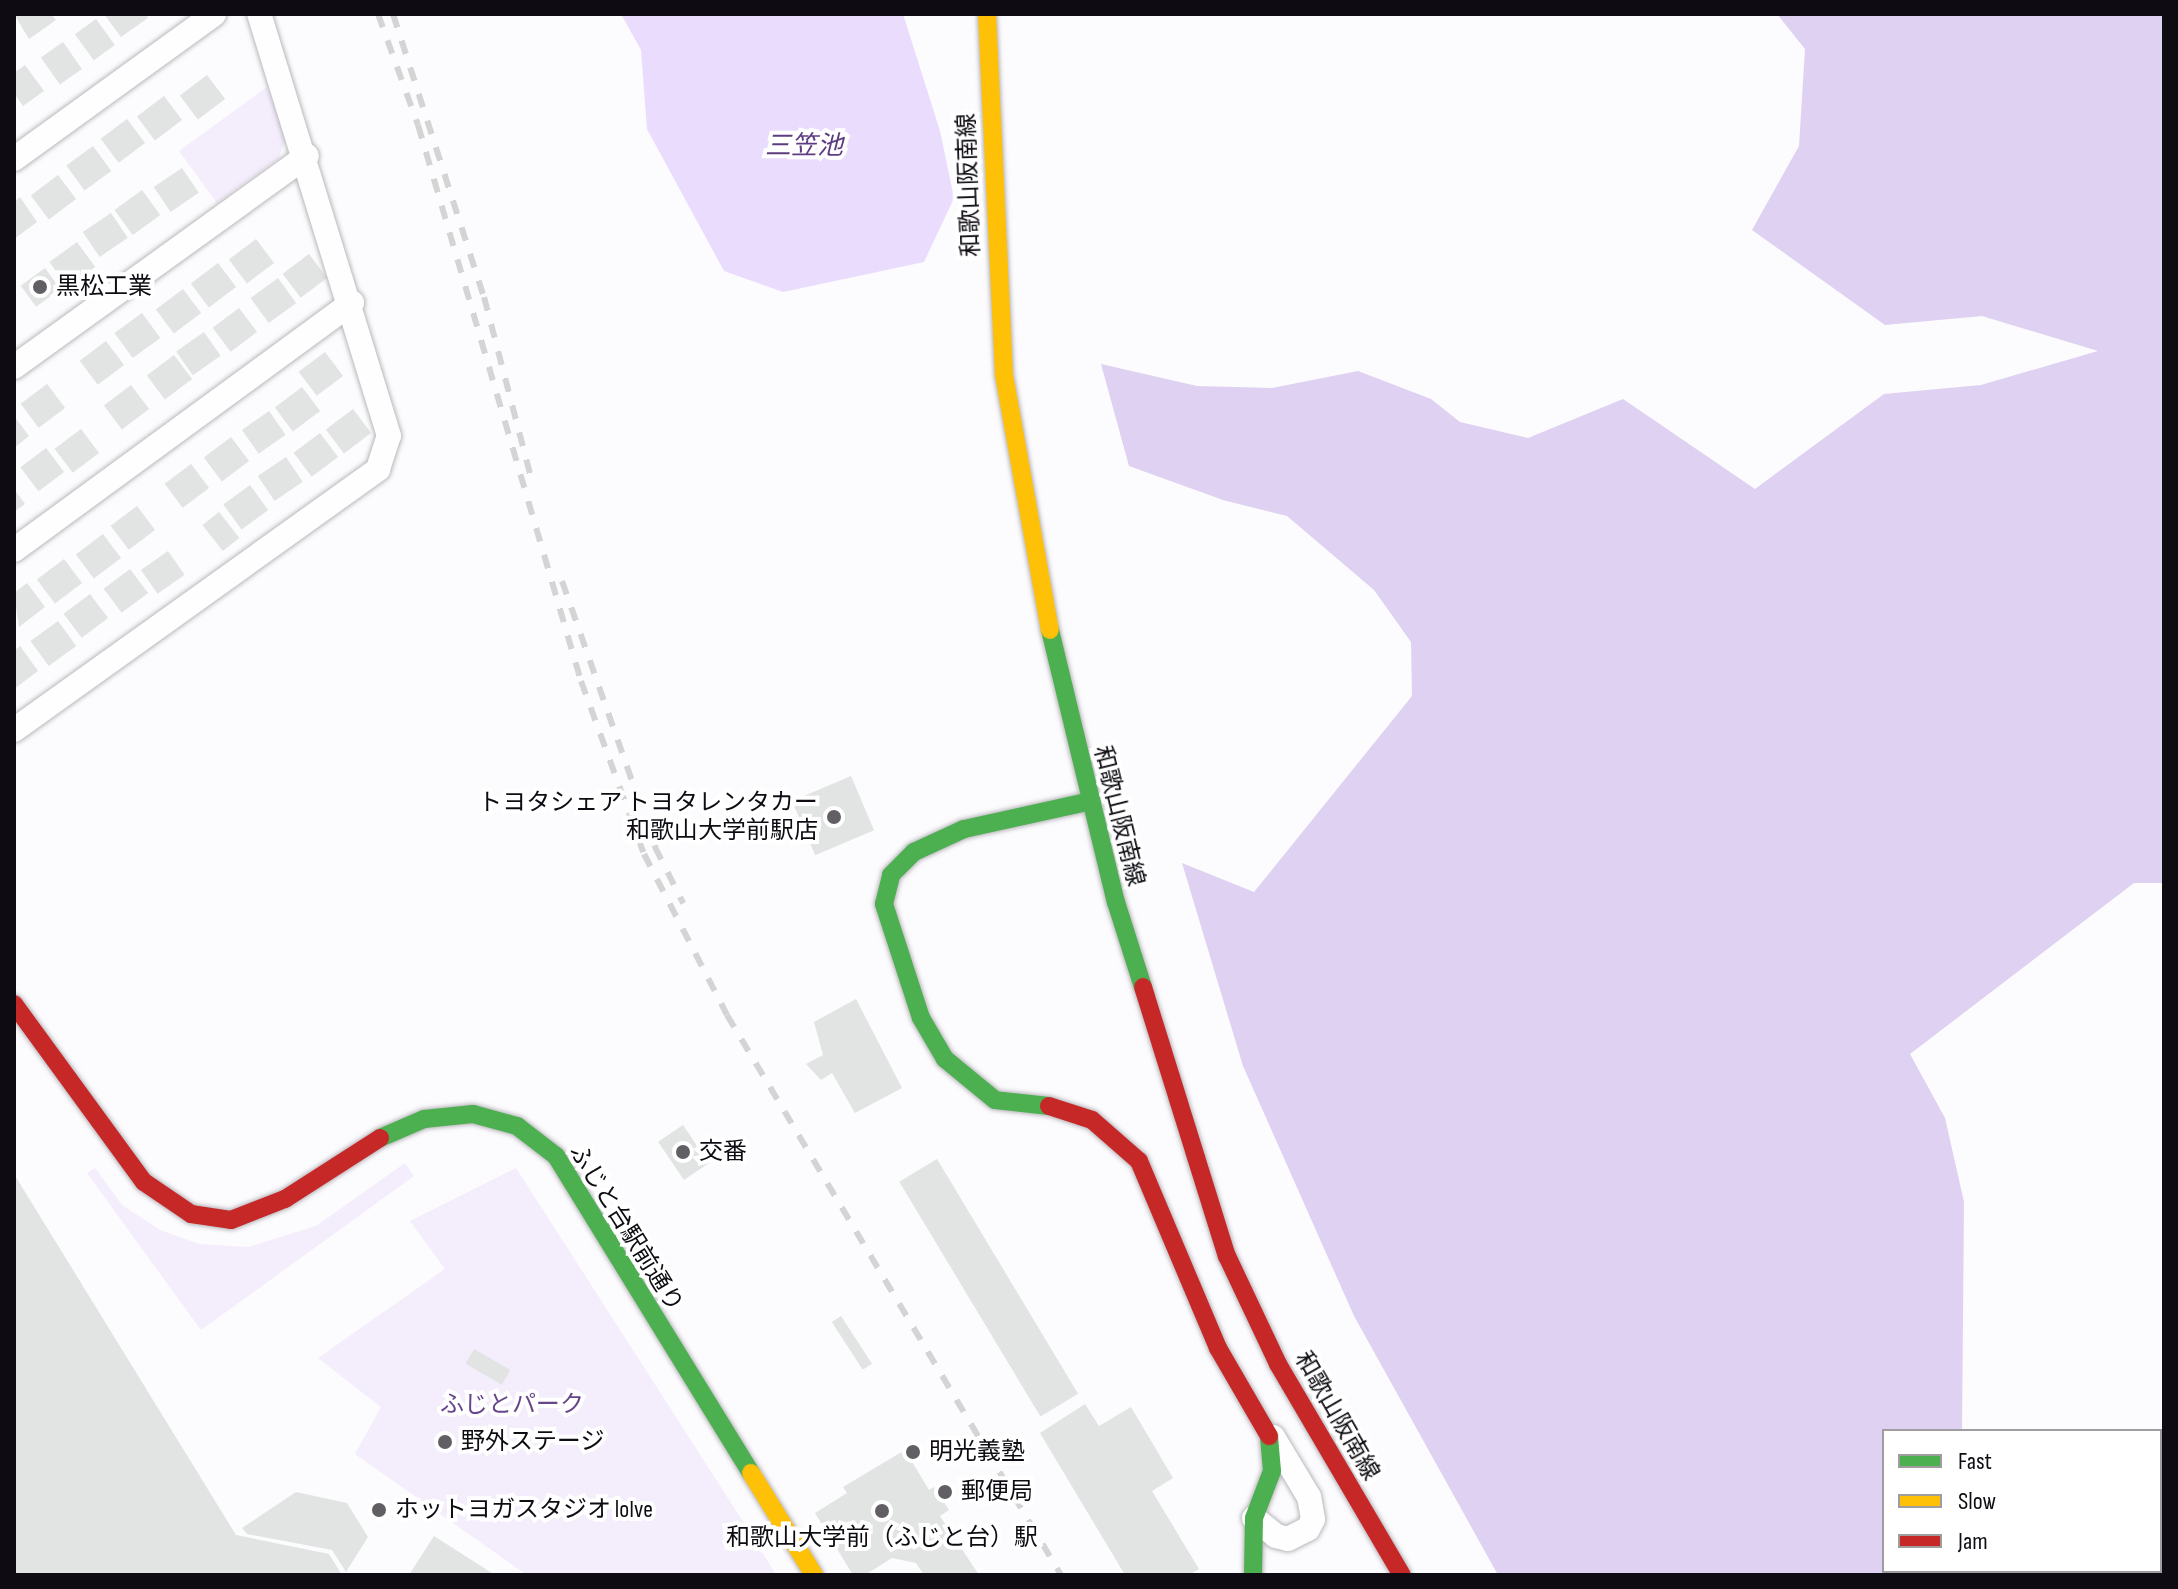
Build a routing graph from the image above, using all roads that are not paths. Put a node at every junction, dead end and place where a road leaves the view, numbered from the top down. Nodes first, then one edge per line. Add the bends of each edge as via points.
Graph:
1 (214, 14) edge
2 (259, 14) edge
3 (987, 14) edge
4 (307, 156) junction
5 (14, 159) edge
6 (352, 303) junction
7 (14, 367) edge
8 (14, 550) edge
9 (14, 730) edge
10 (1091, 801) junction
11 (14, 1004) edge
12 (1269, 1432) junction
13 (1254, 1518) junction
14 (814, 1575) edge
15 (1253, 1575) edge
16 (1402, 1575) edge

1 - 5 street
2 - 4 street
3 - 10 street, 和歌山阪南線 via 1004,375 1044,604
4 - 6 street
4 - 7 street
6 - 8 street
6 - 9 street via 389,436 378,469
10 - 12 street via 964,829 914,852 891,875 884,904 887,924 921,1018 945,1059 969,1083 995,1100 1063,1107 1092,1120 1139,1161 1218,1348
10 - 16 street, 和歌山阪南線 via 1175,1105 1227,1256 1278,1364
11 - 14 street, ふじと台駅前通り via 144,1182 191,1214 231,1220 285,1199 376,1140 424,1119 473,1114 517,1126 556,1156
12 - 13 street via 1272,1471
12 - 13 street via 1309,1497 1313,1519 1308,1529 1288,1539
13 - 15 street

